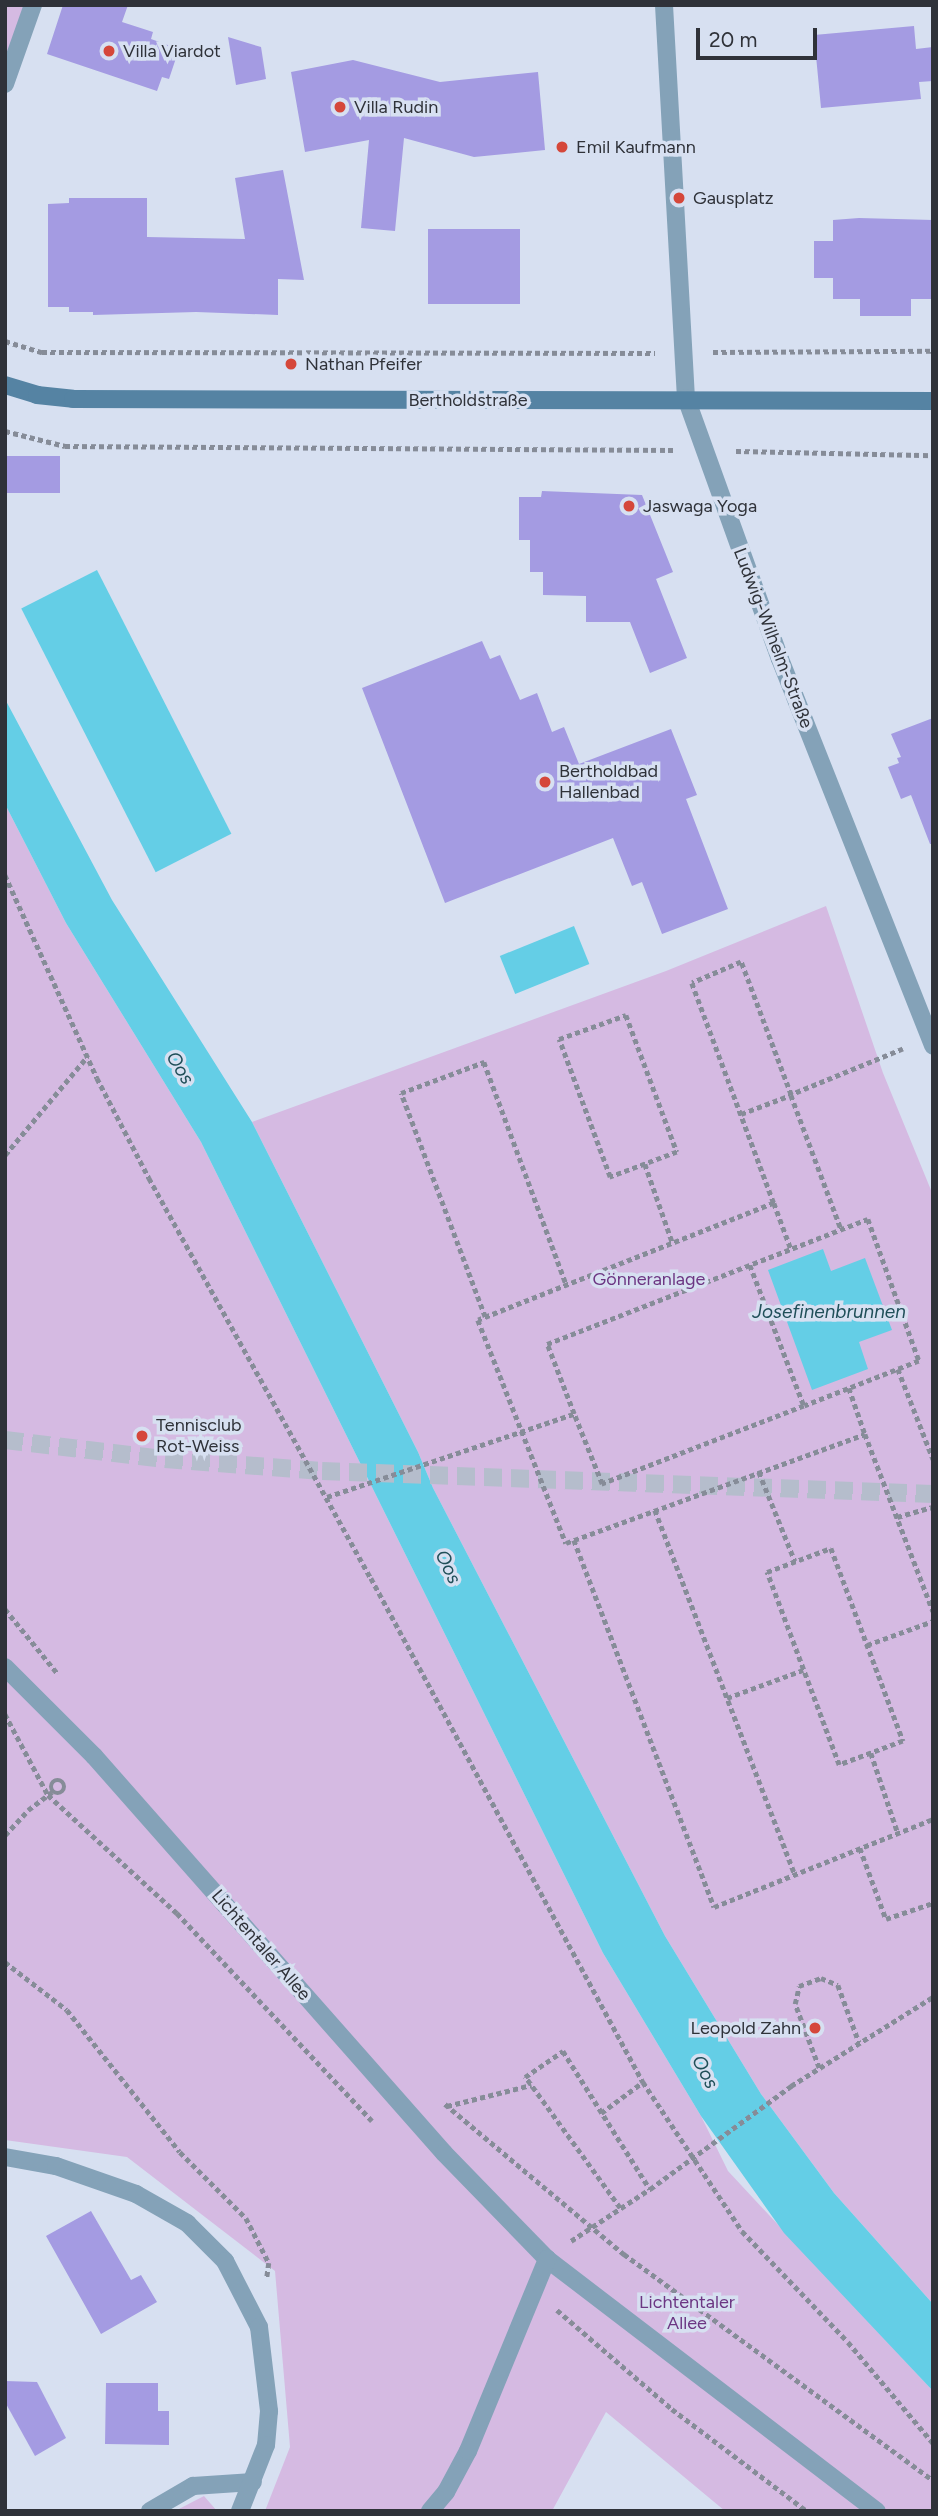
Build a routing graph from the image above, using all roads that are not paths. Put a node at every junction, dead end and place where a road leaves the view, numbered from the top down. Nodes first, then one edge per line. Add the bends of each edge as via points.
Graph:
1 (33, 5) edge
2 (664, 5) edge
3 (5, 84) edge
4 (5, 385) edge
5 (686, 398) junction
6 (933, 401) edge
7 (931, 1042) edge
8 (5, 1667) edge
9 (5, 2157) edge
10 (547, 2259) junction
11 (253, 2482) junction
12 (150, 2511) edge
13 (240, 2511) edge
14 (430, 2511) edge
15 (877, 2511) edge

1 - 3 street
2 - 5 street, Ludwig-Wilhelm-Straße
4 - 5 main road, Bertholdstraße via 73,399
5 - 6 main road, Bertholdstraße
5 - 7 street, Ludwig-Wilhelm-Straße via 780,659
8 - 10 street, Lichtentaler Allee via 94,1756 444,2153
9 - 11 street via 56,2166 136,2194 187,2223 225,2261 259,2327 269,2411 266,2445
10 - 14 street via 468,2451
10 - 15 street, Lichtentaler Allee
11 - 12 street via 193,2486
11 - 13 street

